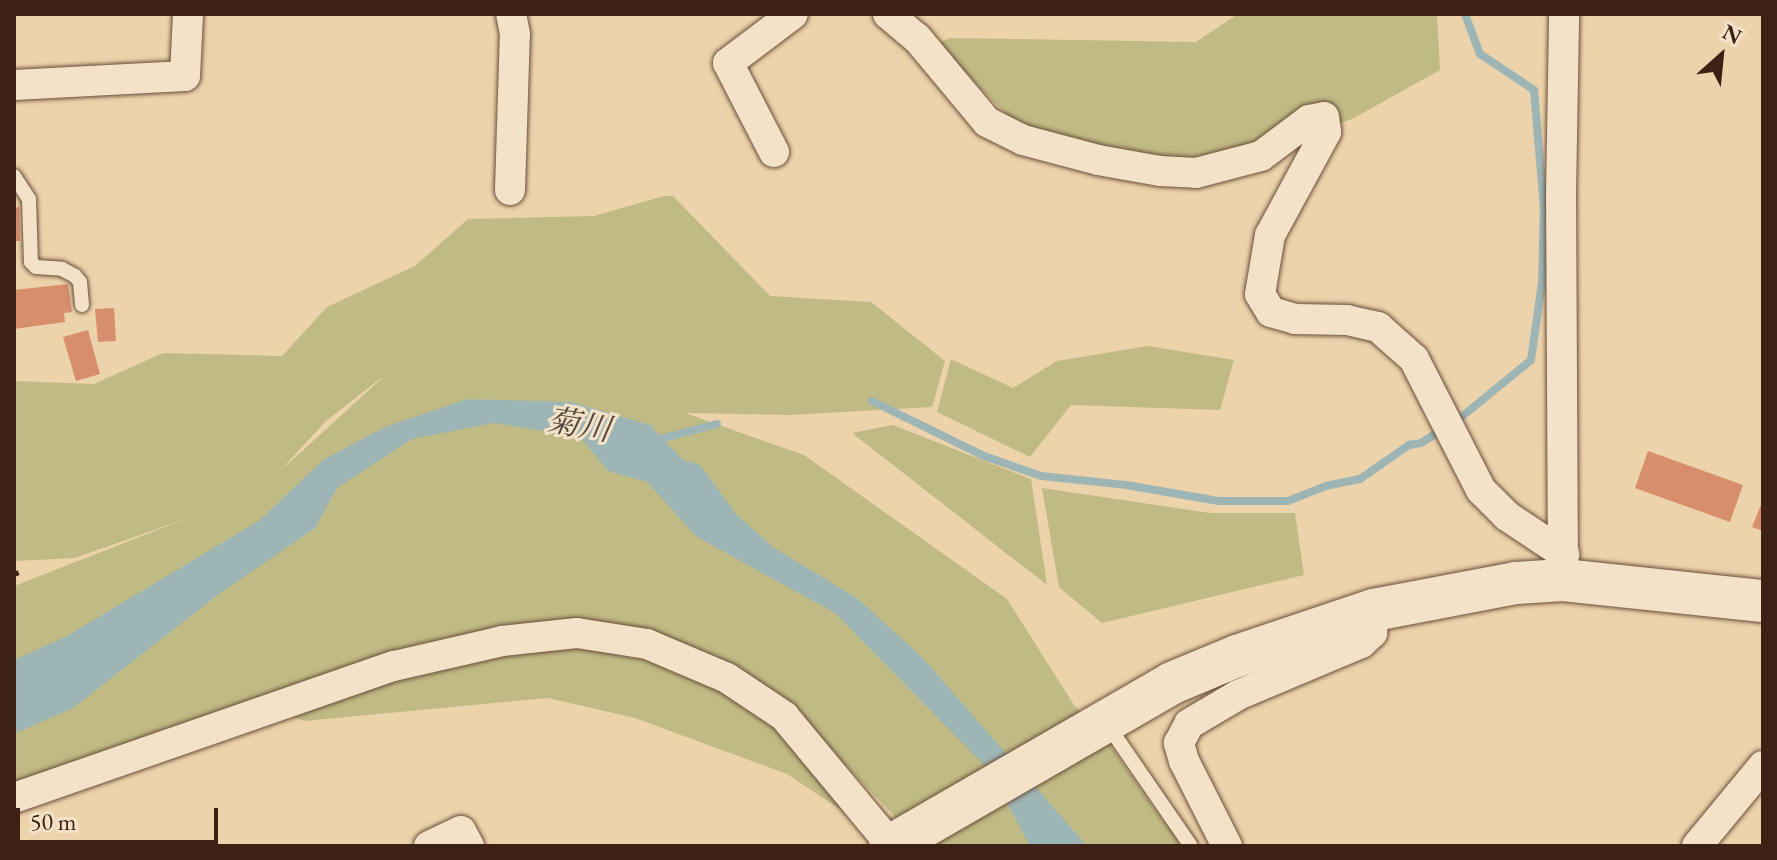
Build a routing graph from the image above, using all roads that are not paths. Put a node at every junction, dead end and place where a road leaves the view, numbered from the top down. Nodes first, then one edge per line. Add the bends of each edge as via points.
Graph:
1 (188, 14) edge
2 (511, 14) edge
3 (793, 14) edge
4 (888, 14) edge
5 (1564, 14) edge
6 (14, 85) edge
7 (774, 152) dead end
8 (14, 176) edge
9 (510, 190) dead end
10 (82, 305) dead end
11 (1563, 567) junction
12 (1763, 601) edge
13 (1374, 610) junction
14 (1100, 724) junction
15 (1763, 766) edge
16 (14, 798) edge
17 (894, 843) edge
18 (429, 846) edge
19 (469, 846) edge
20 (1191, 846) edge
21 (1227, 846) edge
22 (1697, 846) edge

1 - 6 street via 185,76
2 - 9 street via 515,34
3 - 7 street via 728,63
4 - 11 street via 917,38 987,122 1023,140 1098,160 1160,171 1208,171 1261,156 1309,120 1324,117 1326,132 1270,235 1260,294 1271,312 1295,319 1378,327 1414,359 1481,490
5 - 11 street
8 - 10 lane via 29,199 31,262 75,276
11 - 12 street
11 - 13 street via 1516,583
13 - 14 street via 1172,683
13 - 21 street via 1372,633 1361,643 1238,695 1189,724 1179,743 1184,761
14 - 17 street
14 - 20 lane
15 - 22 street
16 - 17 street via 394,666 502,641 577,633 647,644 727,678 784,716
18 - 19 street via 461,831

